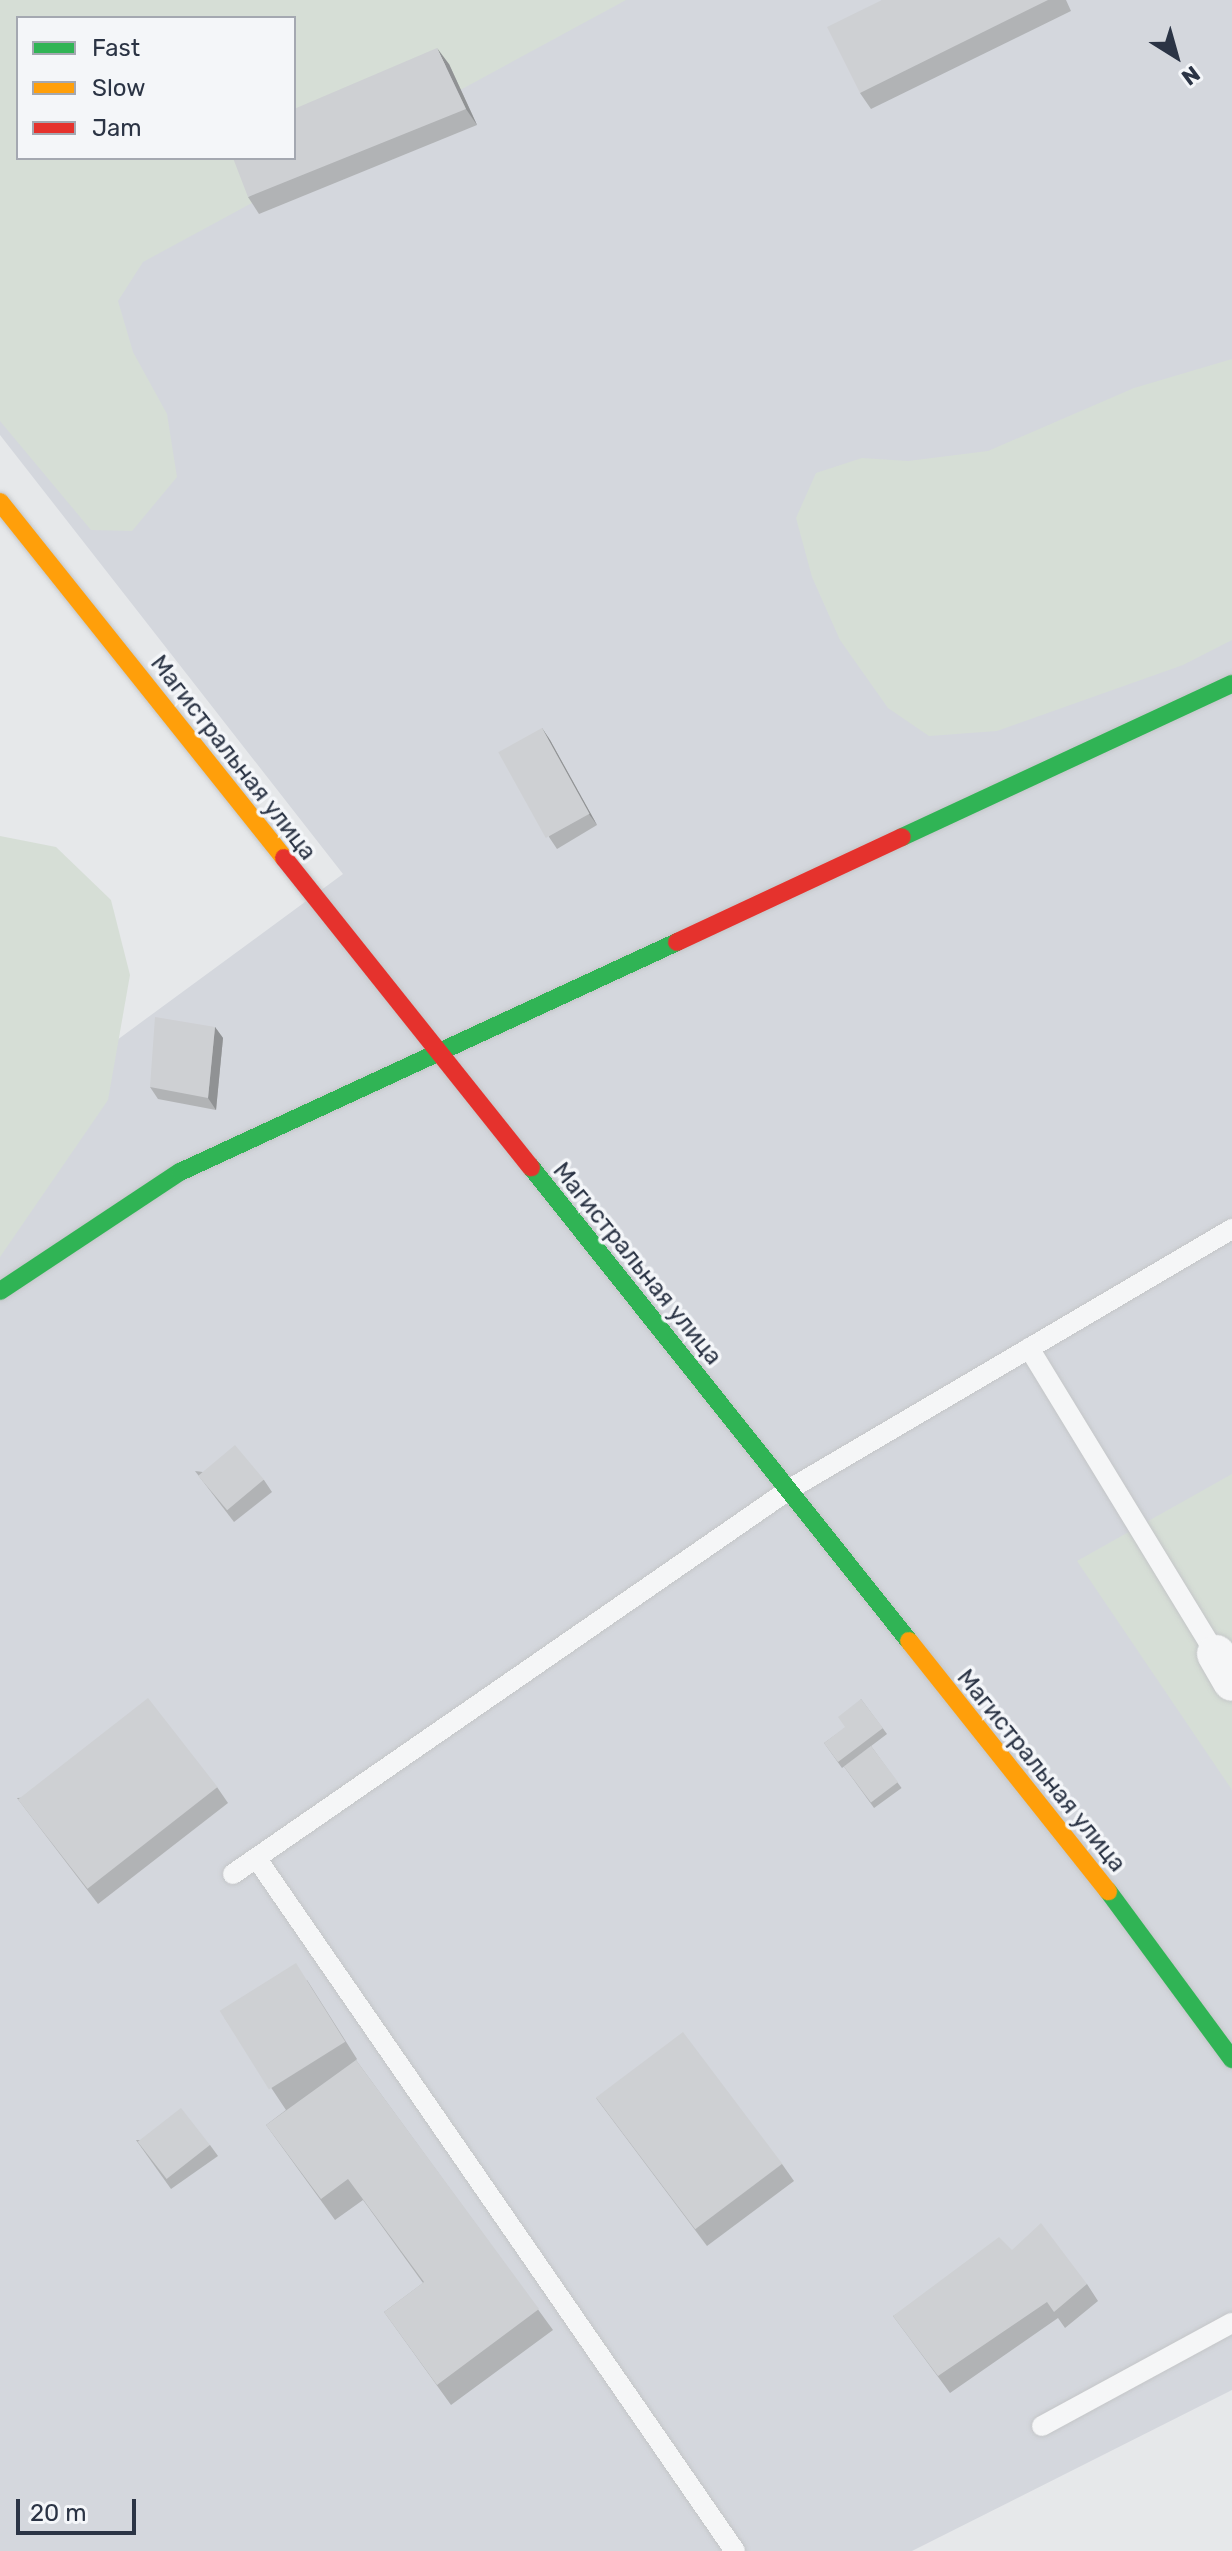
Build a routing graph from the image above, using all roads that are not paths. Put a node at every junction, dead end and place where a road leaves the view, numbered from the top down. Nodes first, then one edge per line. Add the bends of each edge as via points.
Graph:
1 (0, 502) edge
2 (1232, 684) edge
3 (434, 1051) junction
4 (1232, 1229) edge
5 (0, 1291) edge
6 (1029, 1348) junction
7 (790, 1489) junction
8 (1227, 1661) edge
9 (257, 1859) junction
10 (233, 1874) dead end
11 (1232, 2059) edge
12 (1232, 2323) edge
13 (1042, 2426) dead end
14 (735, 2551) edge

1 - 3 main road, Магистральная улица
2 - 3 main road
3 - 5 main road via 180,1172
3 - 7 main road, Магистральная улица
4 - 6 lane
6 - 7 lane
6 - 8 lane
7 - 9 lane
7 - 11 main road, Магистральная улица via 1139,1930
9 - 10 lane
9 - 14 lane
12 - 13 lane

